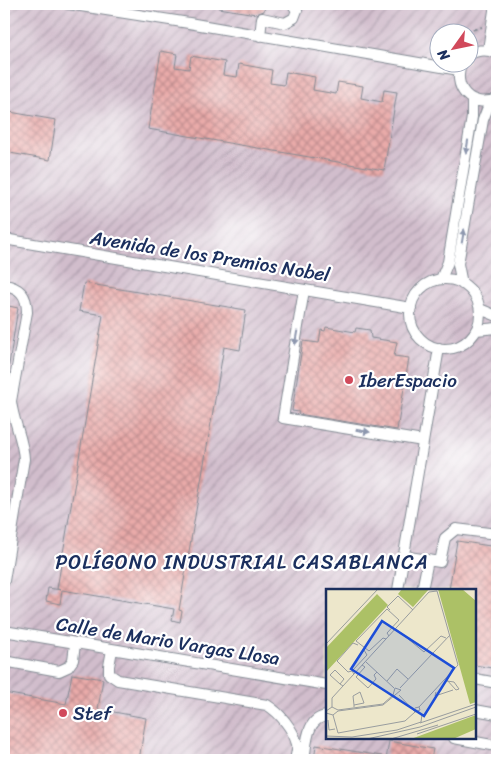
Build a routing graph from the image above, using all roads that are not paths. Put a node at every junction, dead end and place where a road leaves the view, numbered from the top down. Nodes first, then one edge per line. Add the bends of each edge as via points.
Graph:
1 (68, 4) edge
2 (292, 4) edge
3 (495, 4) edge
4 (124, 8) edge
5 (494, 18) edge
6 (260, 36) junction
7 (478, 50) edge
8 (492, 52) edge
9 (428, 61) edge
10 (460, 72) edge
11 (472, 99) junction
12 (494, 100) edge
13 (4, 239) edge
14 (441, 279) junction
15 (462, 284) junction
16 (4, 285) edge
17 (304, 290) junction
18 (411, 308) junction
19 (480, 309) junction
20 (497, 316) edge
21 (497, 328) edge
22 (476, 330) junction
23 (439, 348) junction
24 (423, 441) junction
25 (497, 534) edge
26 (403, 556) junction
27 (428, 560) junction
28 (4, 581) edge
29 (398, 589) edge
30 (422, 589) edge
31 (4, 631) edge
32 (75, 644) junction
33 (112, 650) junction
34 (4, 661) edge
35 (476, 679) edge
36 (497, 683) edge
37 (326, 685) edge
38 (476, 710) edge
39 (497, 714) edge
40 (326, 716) edge
41 (459, 739) edge
42 (497, 746) edge
43 (295, 760) edge
44 (304, 760) edge

1 - 4 street
2 - 6 street via 297,10 294,18 285,23 262,18
3 - 5 street
4 - 6 street
5 - 8 street
6 - 9 street
7 - 8 street
10 - 11 street via 461,88
11 - 12 street via 482,102
11 -> 14 street via 472,117 448,262
15 -> 12 street via 458,264 483,120
13 - 17 street, Avenida de los Premios Nobel
14 - 15 street
14 - 18 street via 420,290
15 - 19 street via 472,292
16 - 28 street via 14,286 27,303 11,401 24,459
17 - 18 street, Avenida de los Premios Nobel
17 -> 24 street via 283,418
18 - 23 street via 413,328 420,338
19 - 20 street
19 - 22 street
21 - 22 street
22 - 23 street via 461,345
23 - 24 street
24 - 26 street
25 - 27 street via 456,529 445,538 440,562
26 - 27 street
26 - 29 street
27 - 30 street
31 - 32 street, Calle de Mario Vargas Llosa
32 - 33 street, Calle de Mario Vargas Llosa
32 - 34 street via 73,660 68,667 59,670
33 - 37 street, Calle de Mario Vargas Llosa
33 - 43 street via 109,674 118,680 267,704 276,710 294,736 297,746
35 - 36 street
38 - 39 street
40 - 44 street via 313,721
41 - 42 street

